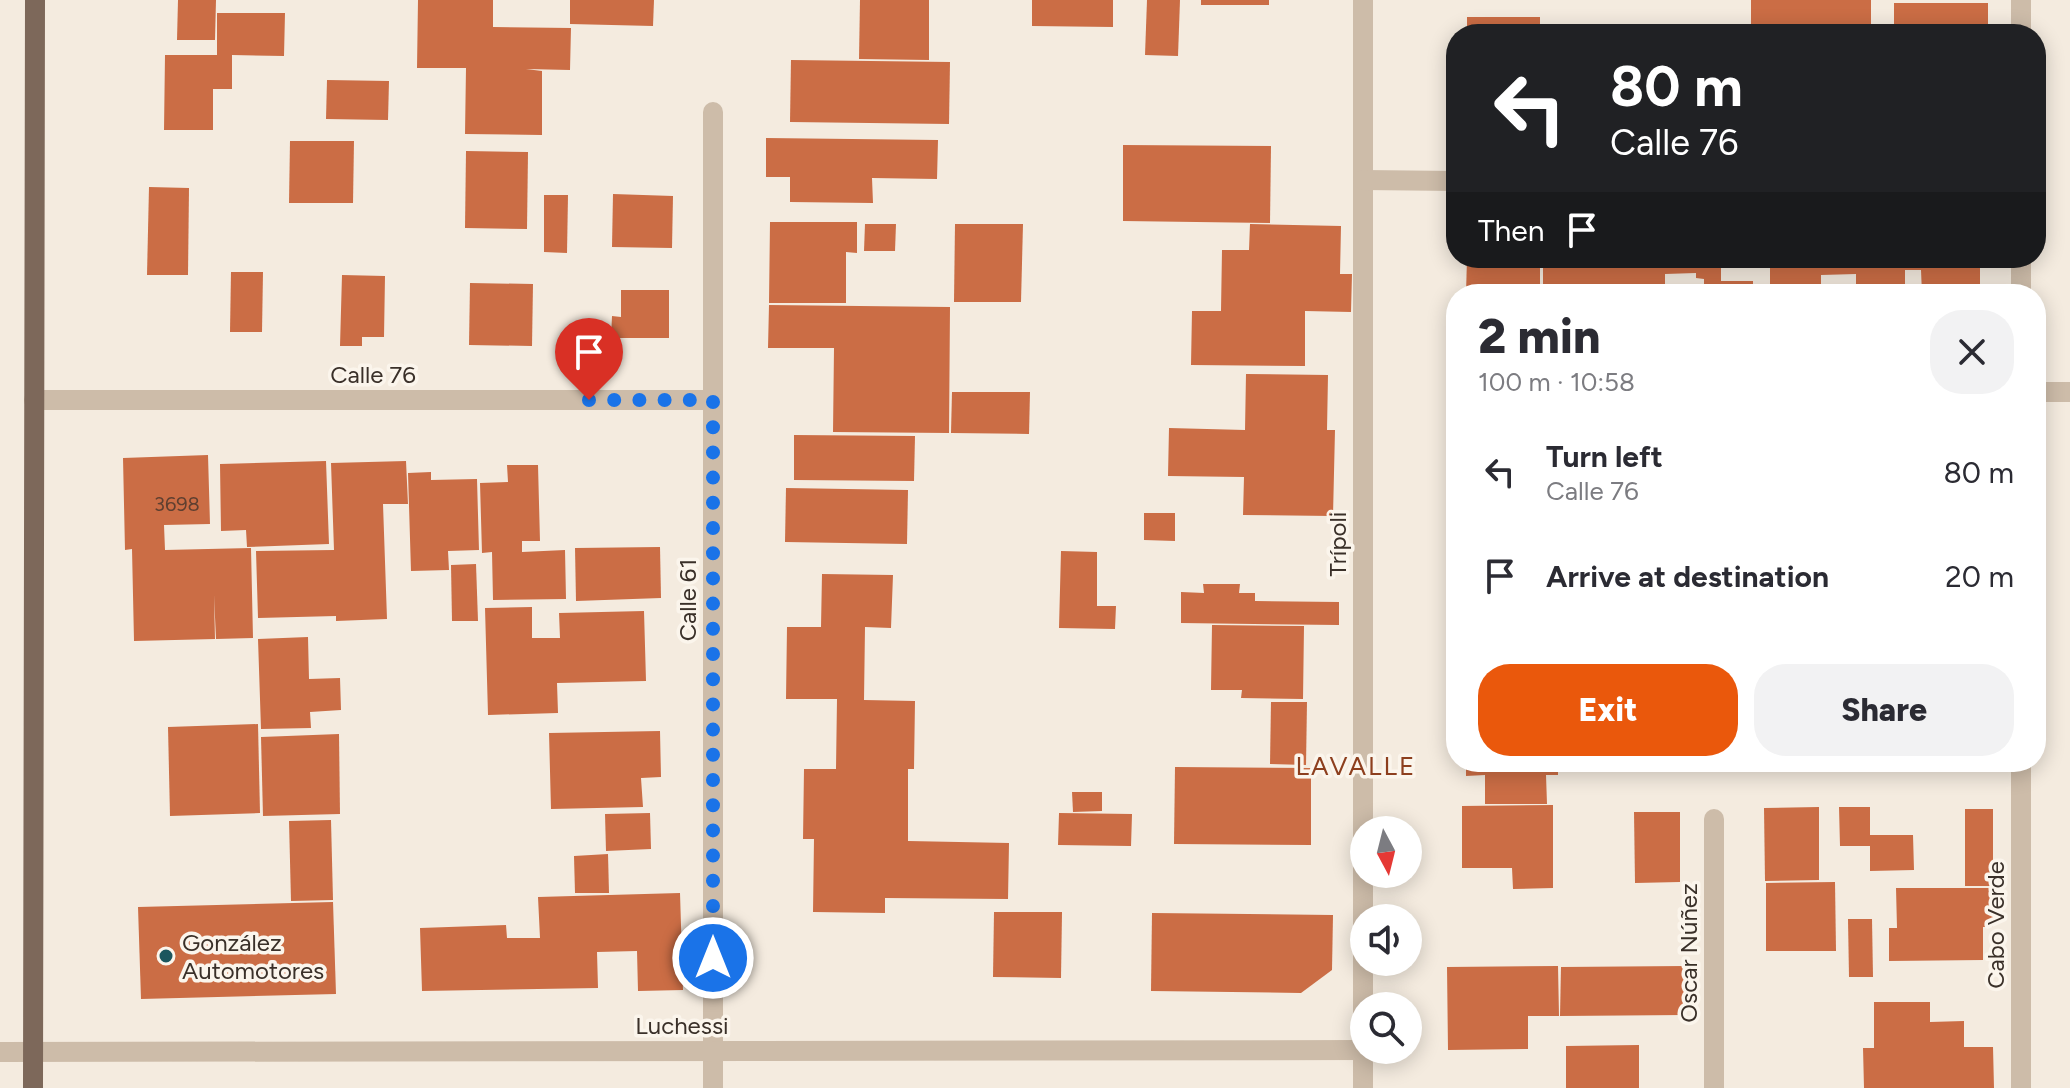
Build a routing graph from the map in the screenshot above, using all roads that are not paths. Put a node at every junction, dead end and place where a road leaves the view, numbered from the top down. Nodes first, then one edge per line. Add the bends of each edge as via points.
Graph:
1 (35, 0) edge
2 (1363, 0) edge
3 (2021, 0) edge
4 (2021, 24) edge
5 (713, 112) dead end
6 (1363, 180) junction
7 (1446, 181) edge
8 (2046, 392) edge
9 (2070, 392) edge
10 (34, 400) junction
11 (713, 400) junction
12 (2021, 772) edge
13 (1714, 819) dead end
14 (1363, 992) edge
15 (1350, 1050) edge
16 (713, 1051) junction
17 (0, 1052) edge
18 (33, 1052) junction
19 (1363, 1064) edge
20 (33, 1088) edge
21 (713, 1088) edge
22 (1363, 1088) edge
23 (1714, 1088) edge
24 (2021, 1088) edge

1 - 10 main road
2 - 6 street, Trípoli
3 - 4 street
5 - 11 street, Calle 61
6 - 7 street
6 - 14 street, Trípoli
8 - 9 street
10 - 11 street, Calle 76
10 - 18 main road
11 - 16 street, Calle 61
12 - 24 street, Cabo Verde
13 - 23 street, Oscar Núñez
15 - 16 street, Luchessi
16 - 18 street, Luchessi
16 - 21 street, Calle 61
17 - 18 street, Luchessi
18 - 20 main road
19 - 22 street, Trípoli

